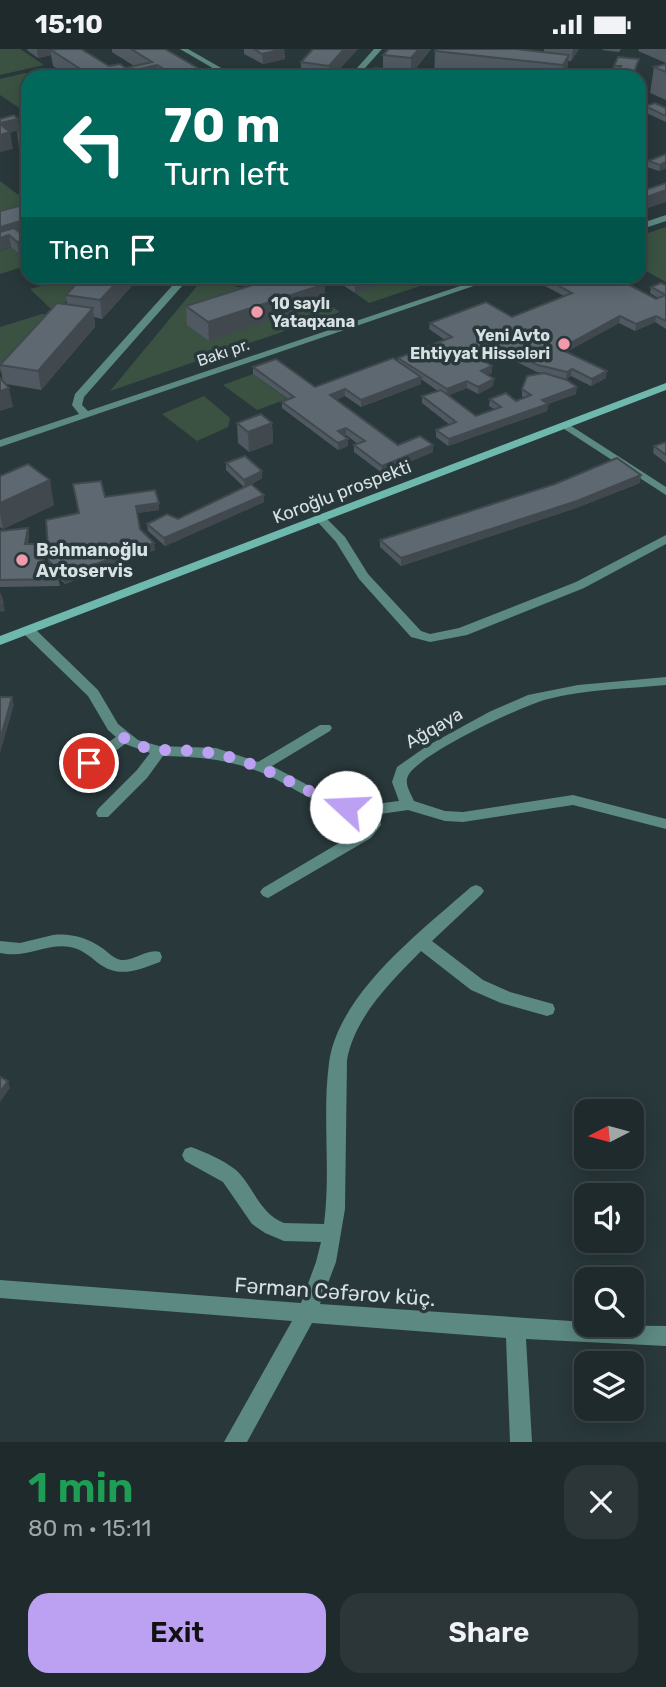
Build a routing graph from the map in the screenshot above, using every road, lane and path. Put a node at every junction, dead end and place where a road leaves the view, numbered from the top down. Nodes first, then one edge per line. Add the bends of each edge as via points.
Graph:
1 (183, 49) edge
2 (378, 49) edge
3 (220, 70) edge
4 (360, 70) edge
5 (666, 218) edge
6 (646, 225) edge
7 (179, 284) edge
8 (474, 284) edge
9 (663, 390) edge
10 (86, 415) junction
11 (565, 425) junction
12 (0, 444) edge
13 (666, 492) edge
14 (321, 519) junction
15 (666, 540) edge
16 (29, 631) junction
17 (0, 641) edge
18 (666, 681) edge
19 (325, 728) dead end
20 (124, 738) junction
21 (159, 751) junction
22 (260, 767) junction
23 (72, 775) dead end
24 (408, 805) junction
25 (372, 811) junction
26 (103, 813) dead end
27 (666, 824) edge
28 (268, 891) dead end
29 (476, 891) dead end
30 (420, 941) junction
31 (0, 947) edge
32 (154, 957) dead end
33 (547, 1009) dead end
34 (191, 1155) dead end
35 (332, 1233) junction
36 (0, 1289) edge
37 (306, 1313) junction
38 (516, 1329) junction
39 (666, 1336) edge
40 (235, 1442) edge
41 (521, 1442) edge

1 - 3 street
2 - 4 street
5 - 6 street
7 - 10 street via 79,396 77,405
8 - 10 street, Bakı pr.
9 - 11 street, Koroğlu prospekti
10 - 12 street, Bakı pr.
11 - 13 street
11 - 14 street, Koroğlu prospekti
14 - 15 street via 341,540 363,576 416,633 430,638 463,632 580,585
14 - 16 street, Koroğlu prospekti
16 - 17 street, Koroğlu prospekti
16 - 20 street via 93,693
18 - 24 street, Ağqaya via 551,694 512,707 402,771 399,782
19 - 22 street
20 - 21 street
20 - 23 street
21 - 22 street via 216,753
21 - 26 street
22 - 25 street via 312,795 358,811
24 - 25 street
24 - 27 street via 463,817 573,800
25 - 28 street via 374,825 366,834
29 - 30 street
30 - 33 street via 477,985
30 - 35 street via 355,1019 343,1041 338,1064 338,1197
31 - 32 street via 13,951 67,940 118,967 132,968
34 - 35 street via 229,1176 259,1218 272,1227 284,1232
35 - 37 street via 326,1263
36 - 37 street, Fərman Cəfərov küç.
37 - 38 street, Fərman Cəfərov küç.
37 - 40 street
38 - 39 street, Fərman Cəfərov küç.
38 - 41 street

